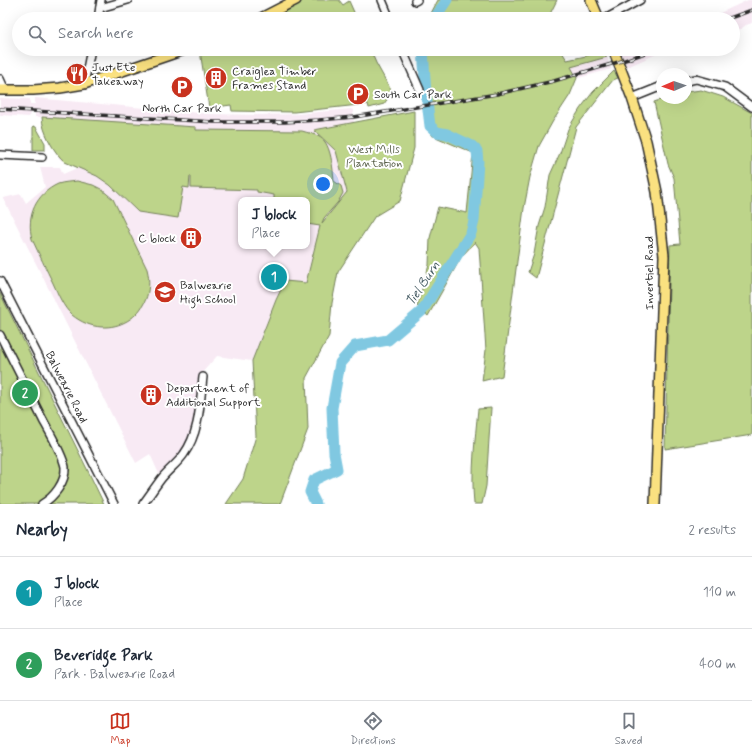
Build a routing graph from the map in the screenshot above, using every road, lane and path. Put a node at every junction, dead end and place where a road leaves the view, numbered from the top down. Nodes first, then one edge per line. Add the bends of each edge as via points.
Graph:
1 (101, 0) edge
2 (128, 0) edge
3 (296, 0) edge
4 (382, 0) edge
5 (591, 0) edge
6 (640, 0) edge
7 (100, 8) junction
8 (99, 12) edge
9 (273, 12) edge
10 (387, 12) edge
11 (597, 12) edge
12 (618, 12) edge
13 (90, 56) edge
14 (167, 56) edge
15 (405, 56) edge
16 (616, 56) edge
17 (0, 79) edge
18 (692, 80) edge
19 (84, 84) junction
20 (656, 88) edge
21 (3, 90) edge
22 (420, 90) dead end
23 (632, 98) junction
24 (752, 107) edge
25 (0, 155) edge
26 (42, 157) dead end
27 (0, 280) edge
28 (0, 335) edge
29 (202, 377) dead end
30 (42, 504) edge
31 (114, 504) edge
32 (143, 504) edge
33 (655, 504) edge

1 - 7 street
2 - 7 street
3 - 9 main road
4 - 10 street
5 - 11 main road
6 - 12 street
7 - 8 street
13 - 19 street
14 - 19 main road
15 - 22 street
16 - 23 main road, Invertiel Road
17 - 21 street
18 - 24 street via 725,87
19 - 21 main road via 44,90
20 - 23 street
23 - 33 main road, Invertiel Road via 646,141 657,192 664,256
25 - 26 street
27 - 31 street, Balwearie Road
28 - 30 street via 65,466 58,489
29 - 32 street via 198,418 189,446 185,454 161,478

